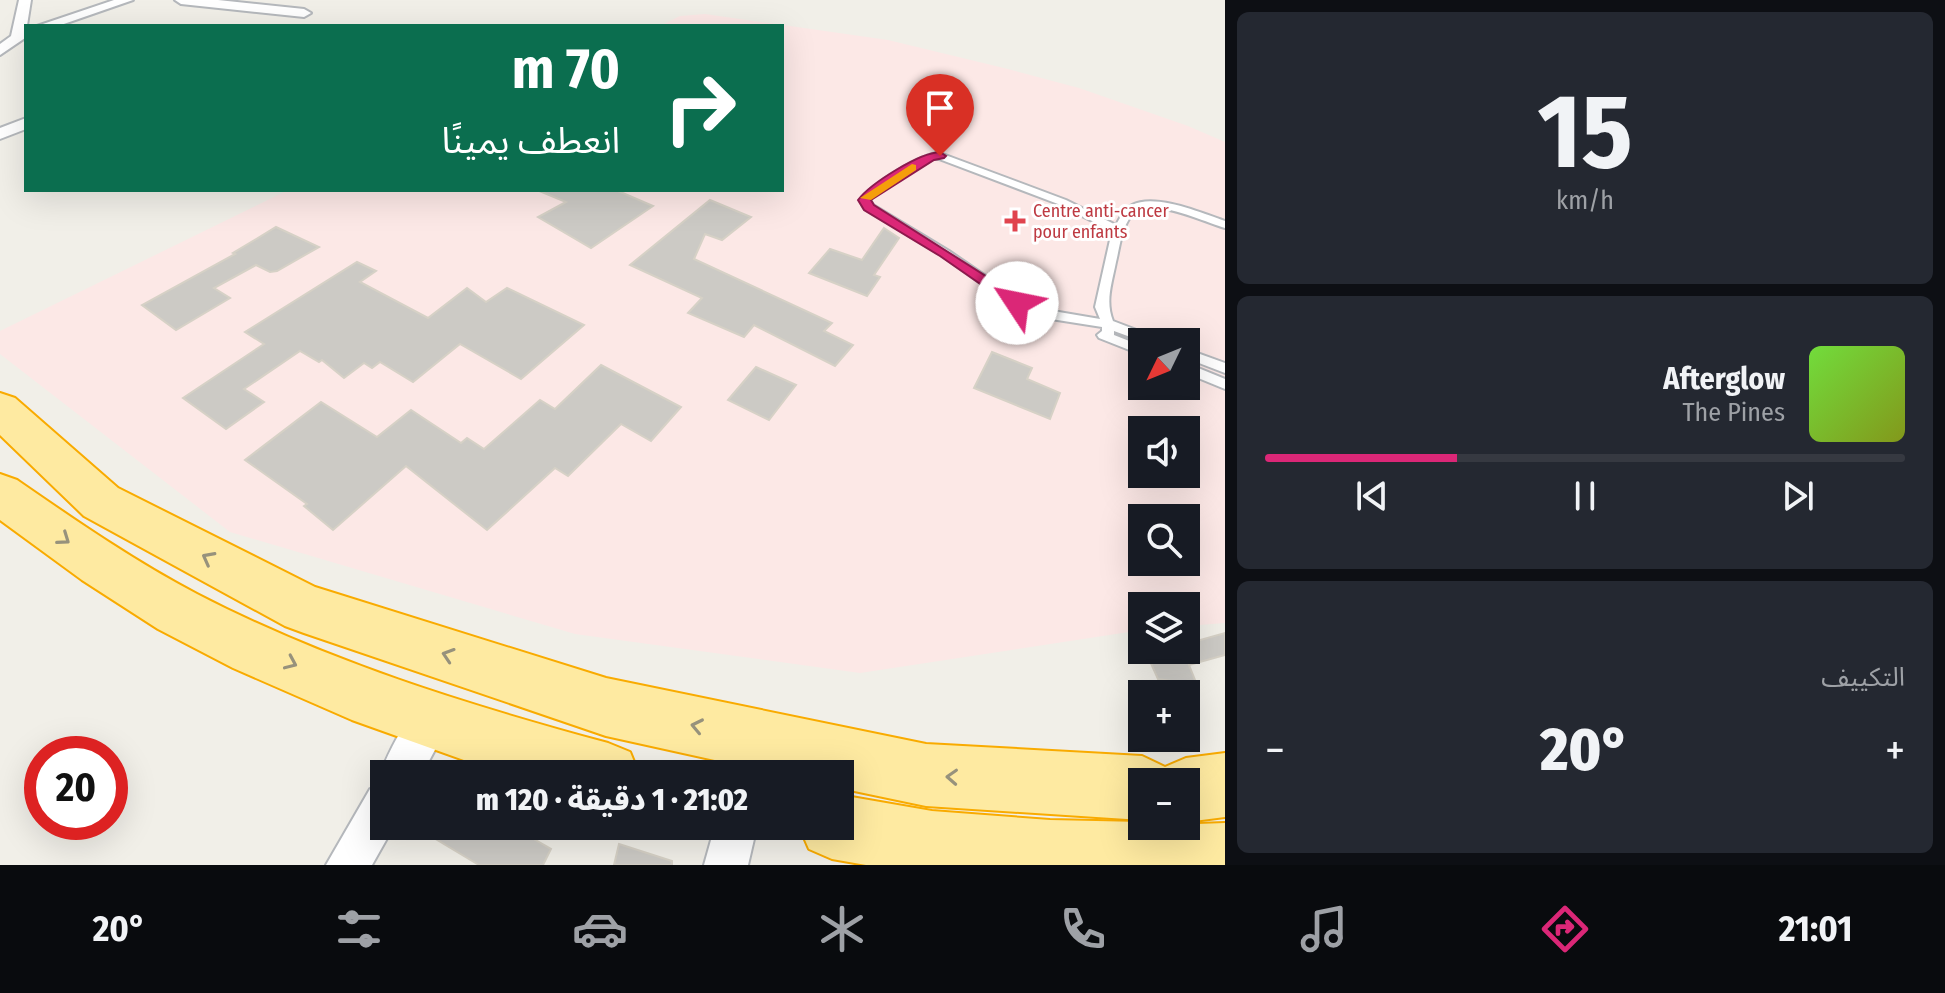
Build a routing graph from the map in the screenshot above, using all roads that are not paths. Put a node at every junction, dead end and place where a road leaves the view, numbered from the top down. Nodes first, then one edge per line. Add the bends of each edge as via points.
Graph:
1 (127, 0) edge
2 (181, 0) edge
3 (20, 8) edge
4 (87, 13) junction
5 (304, 13) dead end
6 (106, 22) dead end
7 (51, 24) edge
8 (23, 33) edge
9 (0, 51) edge
10 (24, 124) edge
11 (0, 134) edge
12 (1225, 225) edge
13 (1118, 230) junction
14 (1108, 331) junction
15 (1128, 336) edge
16 (1128, 343) edge
17 (1200, 358) edge
18 (1225, 368) edge
19 (1200, 374) edge
20 (1225, 384) edge
21 (0, 409) edge
22 (0, 494) edge
23 (432, 720) junction
24 (408, 760) edge
25 (556, 760) edge
26 (1024, 781) junction
27 (1225, 785) edge
28 (1128, 787) edge
29 (1200, 788) edge
30 (370, 827) edge
31 (854, 830) edge
32 (732, 840) edge
33 (1225, 857) edge
34 (1052, 859) edge
35 (348, 865) edge
36 (726, 865) edge

1 - 4 street
2 - 5 street
3 - 8 street
4 - 6 street
4 - 7 street
8 - 9 street
10 - 11 street
12 - 13 lane via 1156,205 1138,206
13 - 14 lane via 1101,307
13 - 14 lane via 1062,202 940,156 931,156 865,200 1017,303
14 - 15 lane
14 - 16 lane
17 - 18 lane
19 - 20 lane
26 -> 21 highway via 926,775 606,707 304,608 101,502
22 -> 23 highway via 86,555 203,625
23 - 24 street
23 - 25 highway
26 - 28 highway
26 - 34 street
27 - 29 highway
30 - 35 street
31 - 34 highway
32 - 36 street
33 - 34 highway

